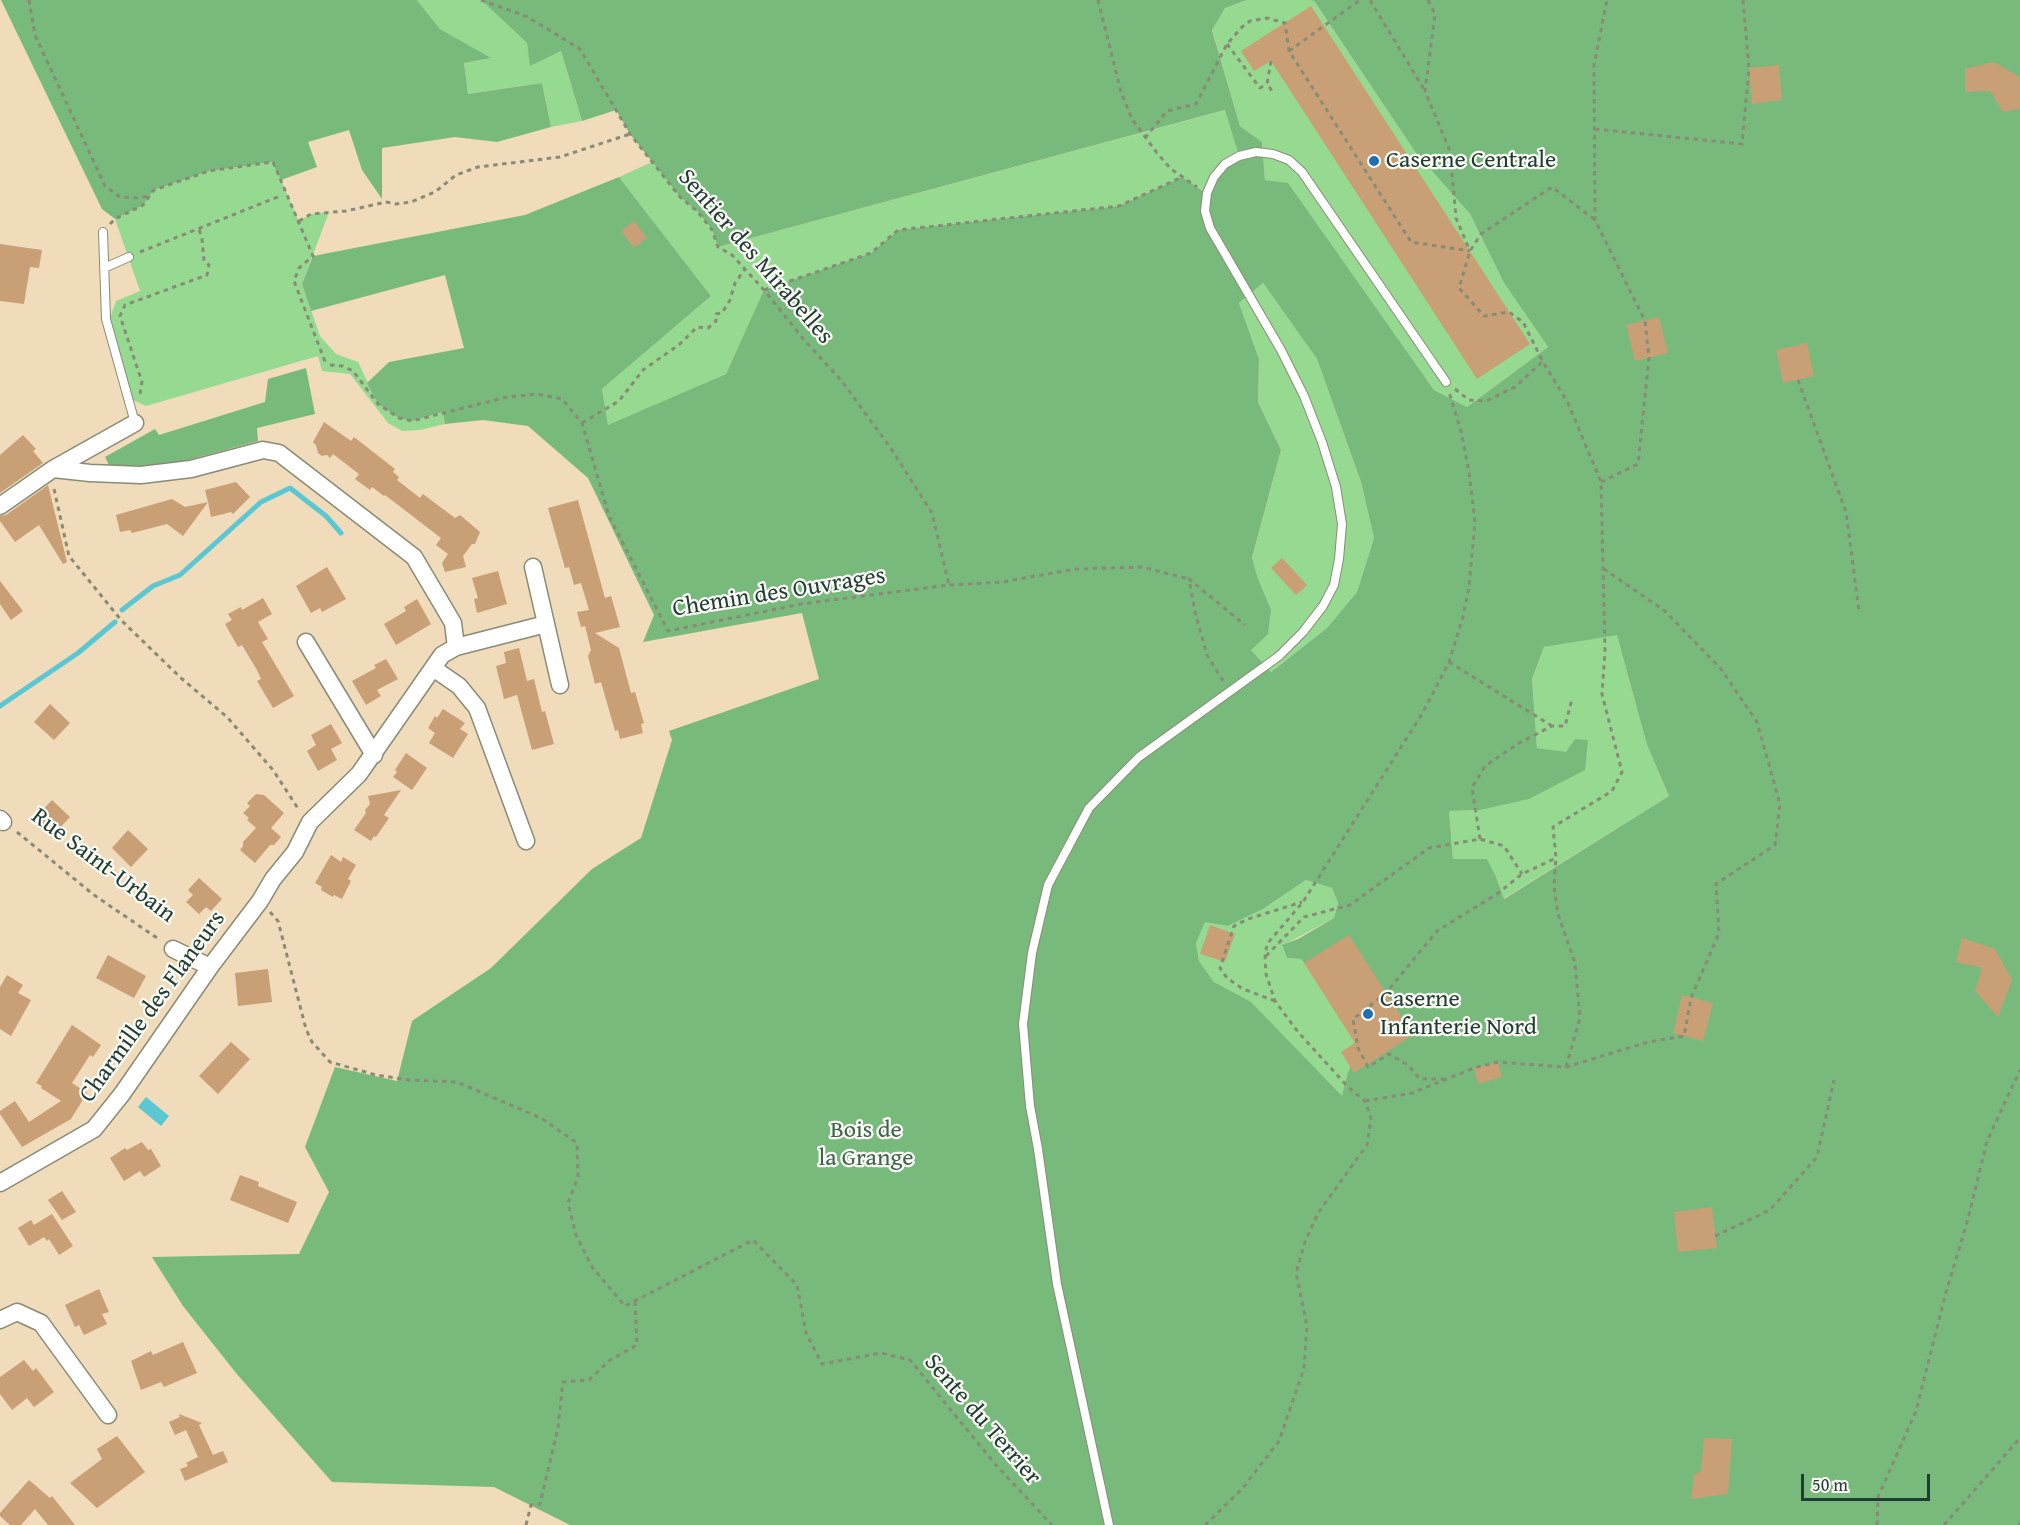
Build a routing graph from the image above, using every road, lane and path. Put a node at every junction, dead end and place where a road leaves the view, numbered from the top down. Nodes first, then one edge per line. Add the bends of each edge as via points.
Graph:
1 (29, 0) edge
2 (480, 0) edge
3 (1098, 0) edge
4 (1360, 0) edge
5 (1370, 0) edge
6 (1428, 0) edge
7 (1607, 0) edge
8 (1743, 0) edge
9 (1227, 44) junction
10 (1288, 51) junction
11 (1270, 61) dead end
12 (1267, 84) junction
13 (1272, 91) dead end
14 (1425, 91) junction
15 (1595, 129) junction
16 (630, 134) junction
17 (1145, 138) junction
18 (1182, 177) junction
19 (1206, 193) junction
20 (149, 196) junction
21 (280, 196) dead end
22 (1595, 220) junction
23 (299, 221) junction
24 (199, 229) junction
25 (103, 232) joint
26 (1470, 251) junction
27 (129, 256) joint
28 (104, 268) junction
29 (744, 269) junction
30 (764, 291) junction
31 (1543, 362) junction
32 (1797, 380) dead end
33 (1446, 382) junction
34 (139, 403) dead end
35 (135, 423) joint
36 (582, 423) junction
37 (52, 469) junction
38 (1600, 482) junction
39 (0, 506) edge
40 (533, 567) dead end
41 (1603, 568) junction
42 (1189, 579) junction
43 (949, 585) junction
44 (1859, 611) dead end
45 (546, 624) junction
46 (1245, 625) dead end
47 (306, 642) dead end
48 (456, 647) junction
49 (1449, 662) junction
50 (433, 668) junction
51 (560, 685) dead end
52 (1228, 691) junction
53 (1572, 699) dead end
54 (1552, 726) junction
55 (374, 755) junction
56 (305, 816) junction
57 (2, 820) edge
58 (1480, 839) junction
59 (526, 841) dead end
60 (1556, 858) junction
61 (1522, 874) junction
62 (260, 902) junction
63 (1303, 902) junction
64 (173, 949) joint
65 (1265, 957) junction
66 (210, 967) junction
67 (1275, 1001) junction
68 (1566, 1067) junction
69 (2020, 1070) edge
70 (1448, 1079) junction
71 (1834, 1080) dead end
72 (1365, 1101) junction
73 (0, 1183) edge
74 (1715, 1236) dead end
75 (635, 1300) junction
76 (0, 1320) edge
77 (108, 1415) dead end
78 (2020, 1438) edge
79 (526, 1525) edge
80 (1052, 1525) edge
81 (1109, 1525) edge
82 (1205, 1525) edge
83 (1877, 1525) edge
84 (1944, 1525) edge

1 - 20 path via 35,34 105,186 120,197
2 - 16 path, Sentier des Mirabelles via 528,17 580,49
3 - 17 path via 1121,92
4 - 10 path
5 - 14 path
6 - 14 path via 1436,14
7 - 15 path via 1594,65
8 - 15 path via 1749,68 1742,144
9 - 10 path via 1250,21 1267,18 1285,23
9 - 12 path via 1260,88
9 - 17 path via 1197,104 1167,111
10 - 26 path via 1412,242
11 - 12 path
12 - 13 path
14 - 26 path via 1450,151 1456,218
15 - 22 path
16 - 23 path via 560,157 478,167 456,175 435,192 411,202 311,214
16 - 29 path, Sentier des Mirabelles via 680,197 698,212 718,247
17 - 18 path
18 - 19 path
18 - 30 path via 1119,206 898,230 871,254
19 - 33 lane via 1225,164 1239,156 1256,152 1289,160 1302,172
19 - 52 lane via 1205,211 1210,228 1304,396 1336,487 1342,524 1334,585 1323,606 1279,656
20 - 23 path via 154,190 208,171 273,162
20 - 25 path via 143,205 114,219
21 - 24 path
22 - 26 path via 1552,187 1481,234
22 - 38 path via 1645,321 1649,358 1638,464
23 - 36 path, Chemin des Ouvrages via 313,256 299,268 294,281 328,364 353,370 378,404 399,418 412,421 507,397 537,394 562,399
24 - 27 path
24 - 34 path via 204,261 209,266 207,275 125,305 120,316 142,382
25 - 28 lane
26 - 31 path via 1459,288 1484,316 1509,312 1523,322
27 - 28 lane
28 - 35 lane via 106,319
29 - 30 path, Sentier des Mirabelles
29 - 36 path via 722,313 716,314 716,321 708,328 697,327 643,370 619,401
30 - 43 path, Sentier des Mirabelles via 841,380 932,513
31 - 33 path via 1515,387 1486,401 1469,400
31 - 38 path via 1568,403
32 - 44 path via 1846,512
33 - 49 path via 1461,431 1475,522 1469,587
35 - 37 street
36 - 43 path, Chemin des Ouvrages via 609,516 668,631 801,604
37 - 39 street
37 - 48 street via 141,475 190,469 263,450 279,453 414,557 453,623
37 - 56 path via 69,556 122,620 227,717 273,770
38 - 41 path
40 - 45 street
41 - 60 path via 1602,694 1622,772 1612,791 1553,827
41 - 68 path via 1665,611 1721,669 1756,722 1780,804 1775,845 1716,885 1719,933 1692,998 1684,1036 1648,1041
42 - 43 path, Chemin des Ouvrages via 1142,567 1098,568 1002,582
42 - 46 path
42 - 52 path via 1207,655
45 - 48 street
45 - 51 street
47 - 55 street
48 - 50 street, Charmille des Flaneurs
49 - 54 path
49 - 63 path via 1422,714
50 - 55 street, Charmille des Flaneurs
50 - 59 street via 459,686 477,708
52 - 81 lane via 1140,757 1089,808 1048,885 1032,953 1023,1024 1030,1107 1058,1284
53 - 54 path via 1565,726
54 - 58 path via 1485,766 1472,788
55 - 56 street, Charmille des Flaneurs via 359,774
56 - 62 street, Charmille des Flaneurs via 295,852
57 - 64 path, Rue Saint-Urbain via 94,895
58 - 61 path via 1504,846
58 - 65 path via 1429,848 1350,905 1304,917
60 - 61 path
60 - 68 path via 1558,914 1575,963 1580,1018
61 - 70 path via 1437,931 1386,993 1353,1019 1358,1048 1368,1067 1389,1054 1420,1078
62 - 66 street, Charmille des Flaneurs
62 - 75 path via 278,921 306,1029 330,1062 376,1075 457,1082 541,1118 578,1143 578,1177 568,1203 576,1235 592,1267 625,1306
63 - 65 path via 1267,944
63 - 67 path via 1234,926 1220,968 1243,989
64 - 66 street, Rue Saint-Urbain
65 - 67 path
66 - 73 street, Charmille des Flaneurs via 94,1129
67 - 72 path via 1348,1088
68 - 70 path via 1498,1062
69 - 83 path via 1987,1141 1916,1411 1878,1497
70 - 72 path via 1412,1094
71 - 74 path via 1817,1157 1770,1210
72 - 82 path via 1371,1118 1367,1145 1318,1213 1296,1273 1307,1326 1304,1368 1279,1441 1242,1489
75 - 79 path via 637,1345 610,1360 589,1380 563,1382 558,1428 540,1504 531,1505
75 - 80 path, Sente du Terrier via 753,1240 797,1285 806,1333 822,1365 881,1353 910,1360 995,1464
76 - 77 street via 17,1312 41,1323
78 - 84 path

